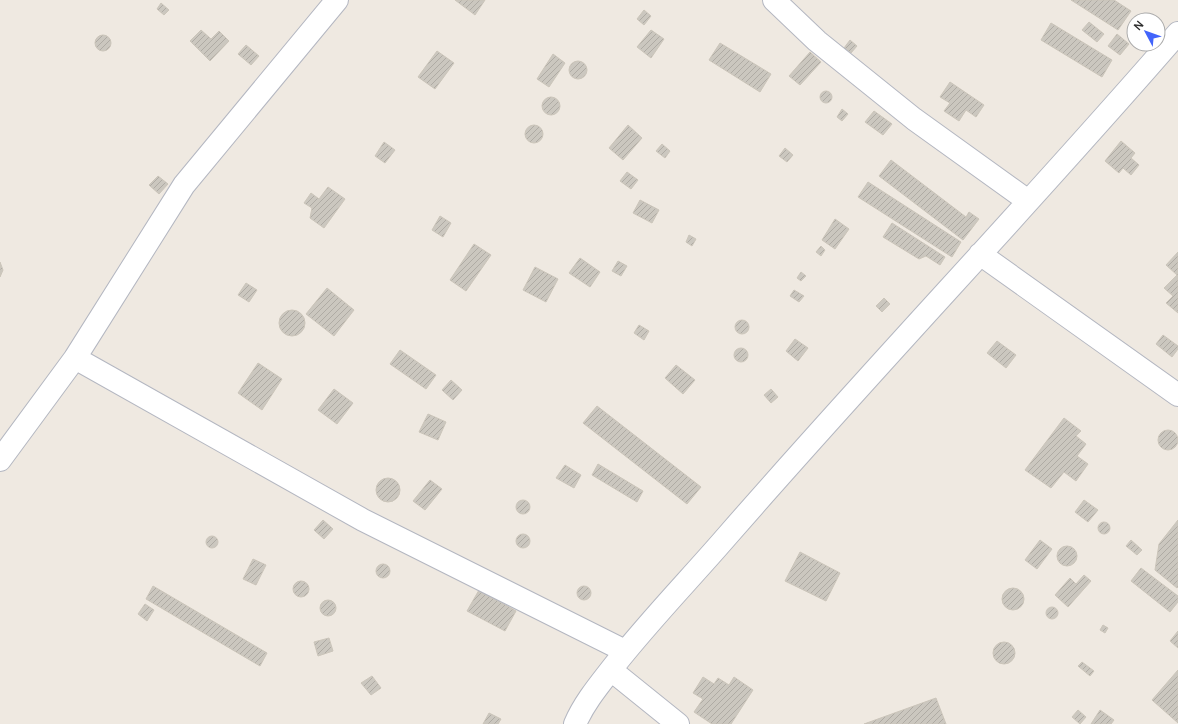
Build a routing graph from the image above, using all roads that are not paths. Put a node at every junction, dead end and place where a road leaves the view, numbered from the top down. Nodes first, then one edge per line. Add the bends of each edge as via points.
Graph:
1 (337, 0) edge
2 (774, 0) edge
3 (1178, 33) edge
4 (1028, 201) junction
5 (980, 254) junction
6 (76, 358) junction
7 (1178, 395) edge
8 (0, 460) edge
9 (626, 651) junction
10 (611, 670) junction
11 (575, 724) edge
12 (678, 724) edge

1 - 6 street via 184,185
2 - 4 street via 817,41 914,119
3 - 4 street
4 - 5 street
5 - 7 street
5 - 9 street via 809,442
6 - 8 street
6 - 9 street via 363,520
9 - 10 street
10 - 11 street via 579,714
10 - 12 street

